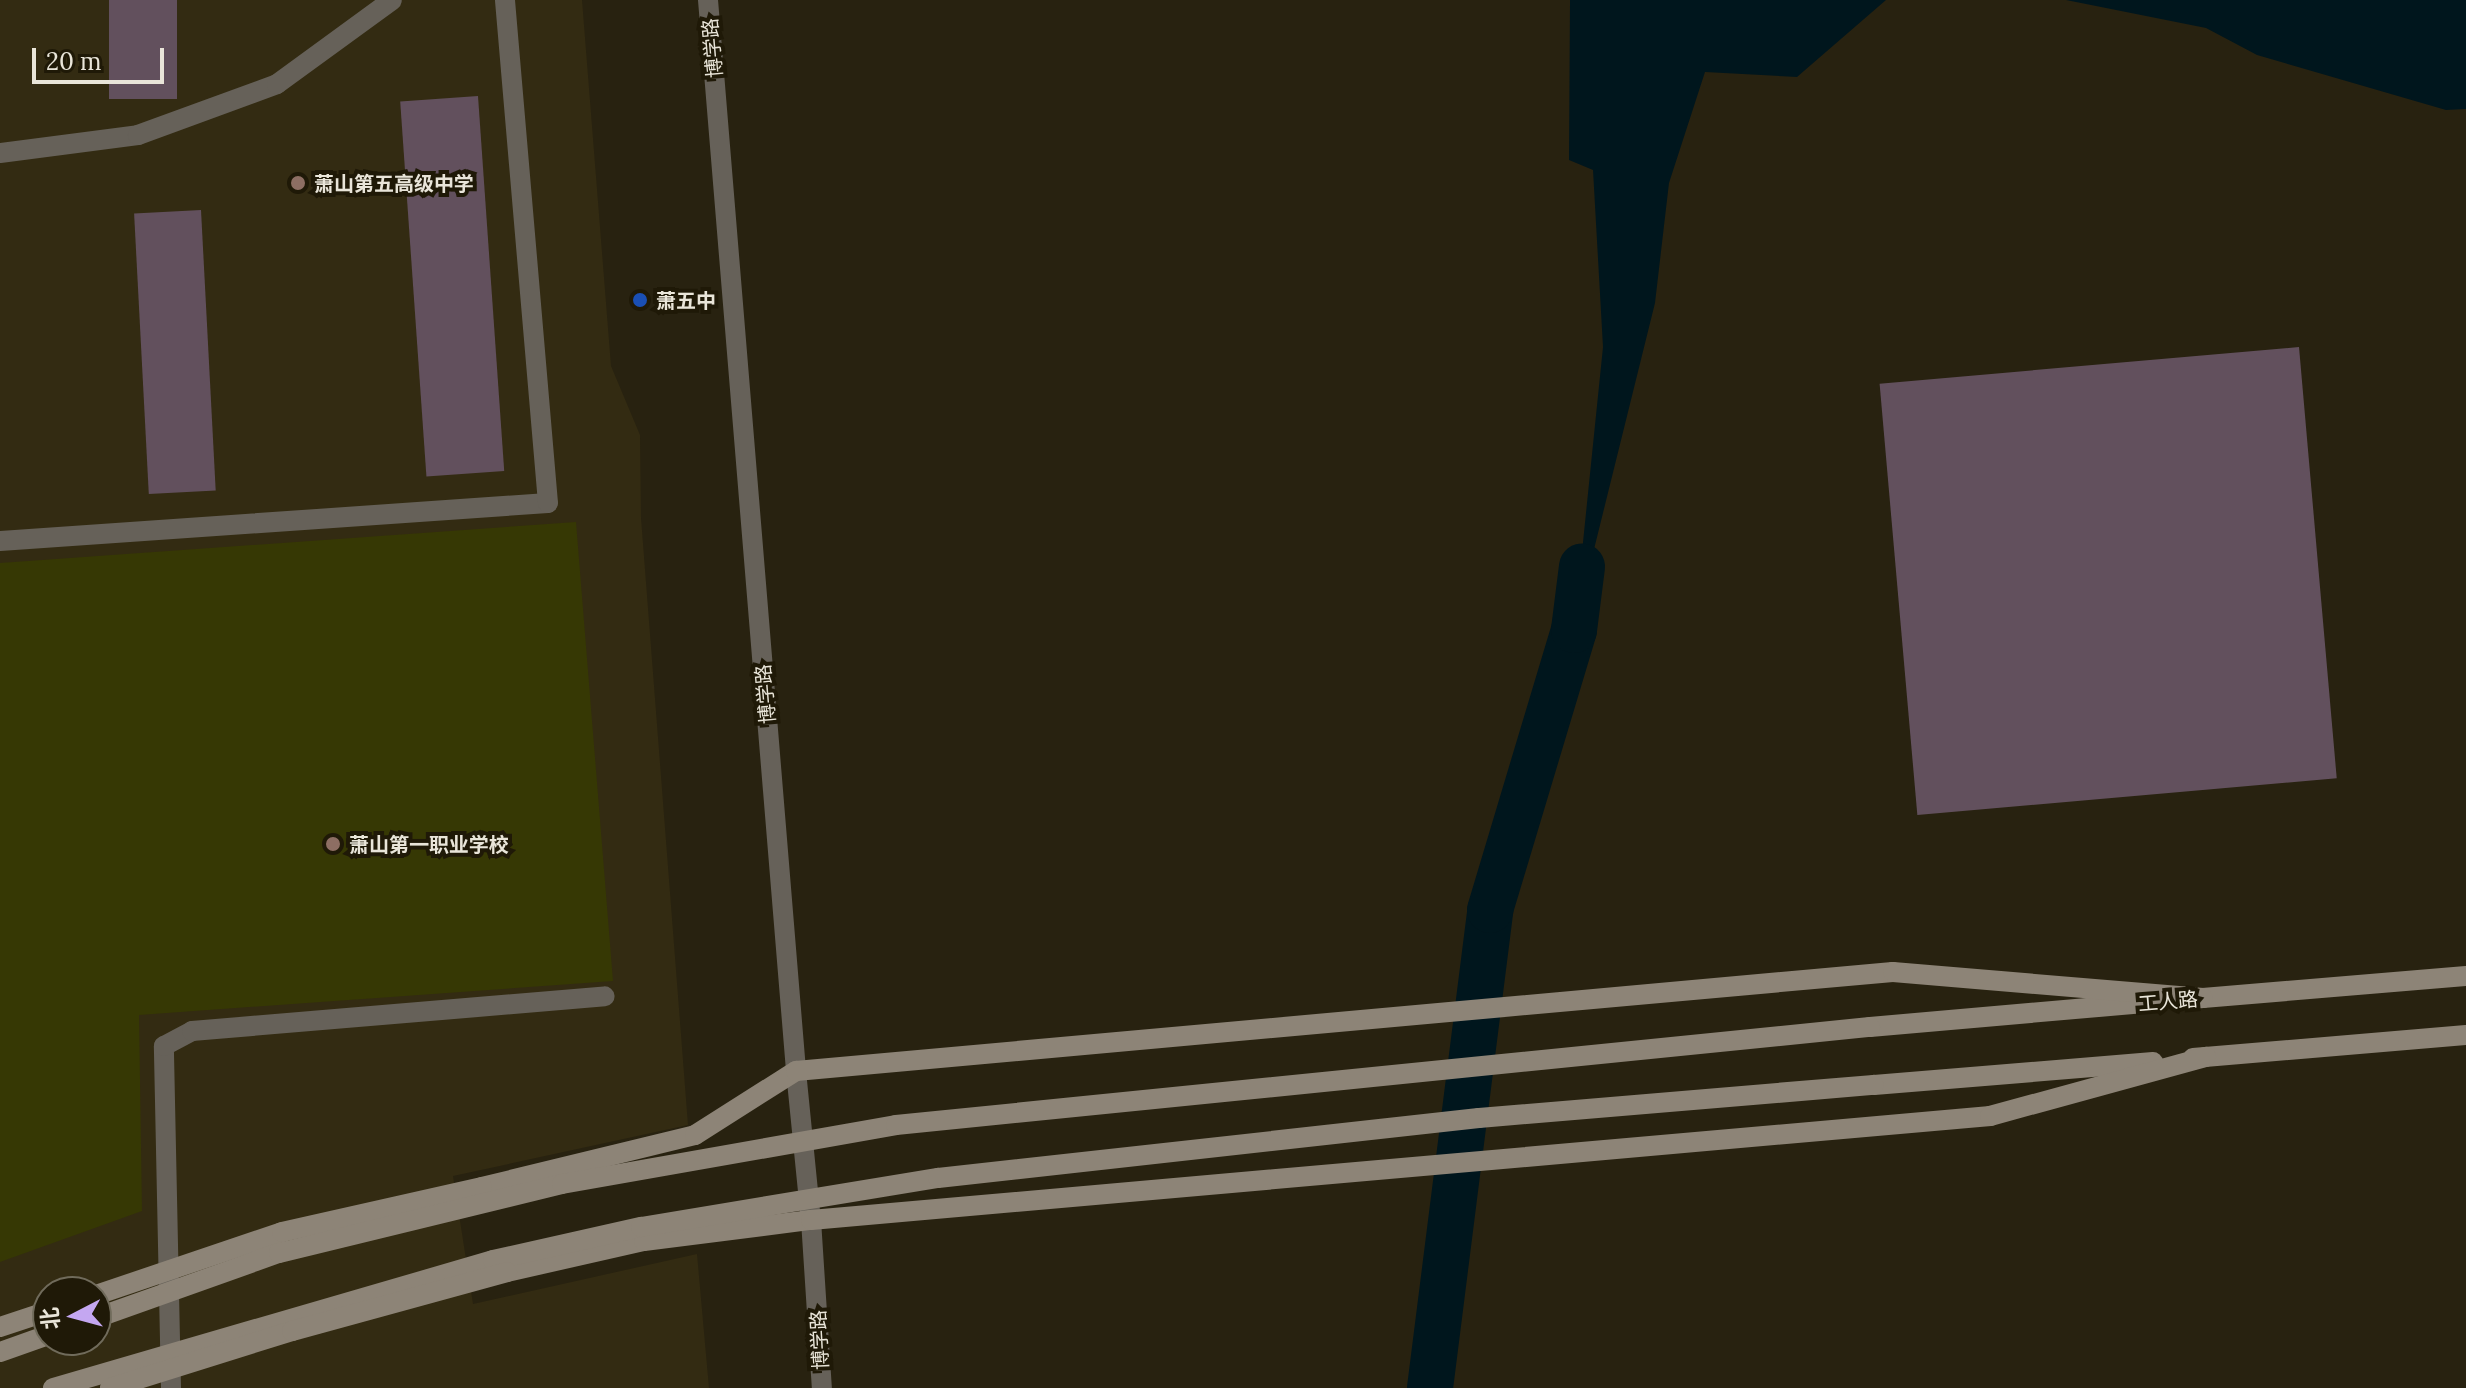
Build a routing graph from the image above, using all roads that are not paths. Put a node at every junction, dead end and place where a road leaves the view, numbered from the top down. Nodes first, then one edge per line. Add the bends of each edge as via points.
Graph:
1 (392, 0) edge
2 (505, 0) edge
3 (708, 0) edge
4 (0, 153) edge
5 (0, 541) edge
6 (2466, 976) edge
7 (605, 996) dead end
8 (2203, 998) junction
9 (2466, 1035) edge
10 (2206, 1057) junction
11 (796, 1071) junction
12 (811, 1220) junction
13 (112, 1290) edge
14 (112, 1312) edge
15 (32, 1316) edge
16 (0, 1327) edge
17 (32, 1341) edge
18 (0, 1352) edge
19 (53, 1388) edge
20 (110, 1388) edge
21 (171, 1388) edge
22 (822, 1388) edge

1 - 4 street via 277,84 138,135
2 - 5 street via 548,503
3 - 11 street, 博学路
6 - 8 main road, 工人路
7 - 21 street via 192,1031 164,1046
8 - 11 main road via 1893,972
8 - 14 main road, 工人路, bridge via 896,1125 562,1184 279,1253
9 - 10 main road
10 - 12 main road via 1990,1116
10 - 19 main road, bridge via 1479,1118 953,1176 687,1219 493,1260
11 - 12 street, 博学路
11 - 13 main road, bridge via 695,1135 282,1232
12 - 20 main road, bridge via 644,1241 507,1272
12 - 22 street, 博学路
15 - 16 main road
17 - 18 main road

